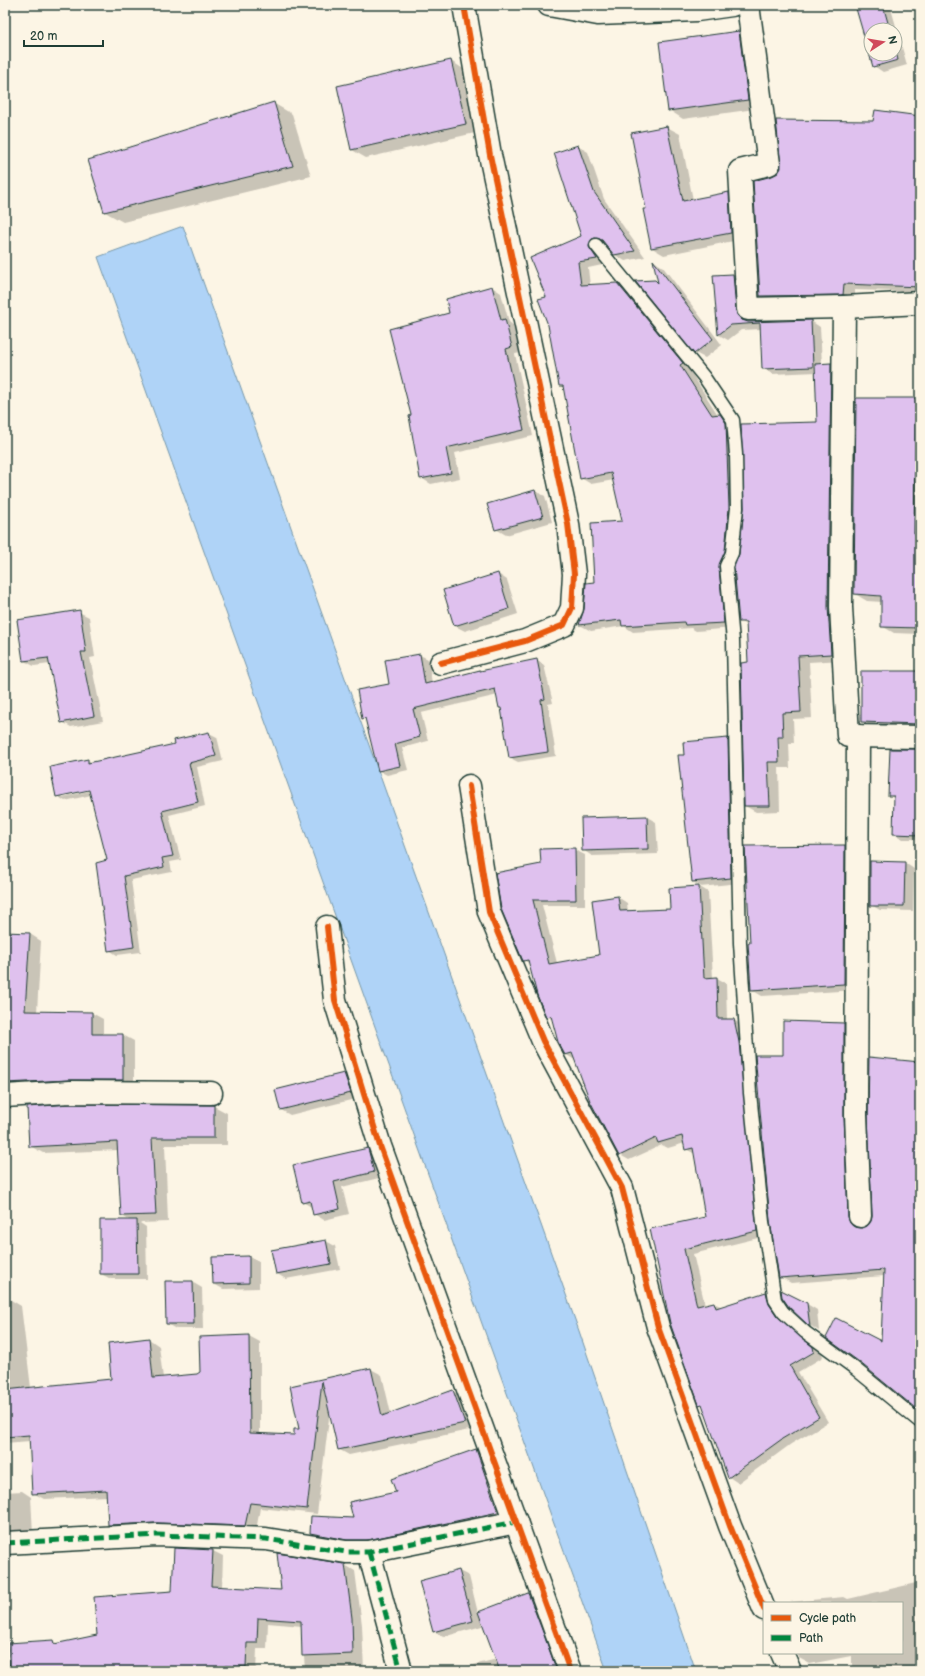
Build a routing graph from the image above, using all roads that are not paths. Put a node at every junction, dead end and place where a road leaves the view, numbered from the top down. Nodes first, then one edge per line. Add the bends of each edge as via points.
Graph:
1 (464, 5) edge
2 (548, 5) edge
3 (732, 5) edge
4 (748, 5) edge
5 (596, 245) dead end
6 (920, 303) edge
7 (844, 307) junction
8 (441, 663) dead end
9 (858, 736) junction
10 (920, 737) edge
11 (469, 786) dead end
12 (327, 927) dead end
13 (211, 1093) dead end
14 (5, 1096) edge
15 (860, 1216) dead end
16 (920, 1422) edge
17 (516, 1522) junction
18 (5, 1543) edge
19 (369, 1552) junction
20 (763, 1606) edge
21 (782, 1654) edge
22 (401, 1671) edge
23 (570, 1671) edge
24 (790, 1671) edge

1 - 8 street via 490,155 568,524 574,574 572,608 564,625 525,642
2 - 3 street via 598,14 697,10
4 - 7 street via 769,164 740,171 748,309
5 - 16 lane via 704,377 733,420 737,508 732,553 726,566 733,642 740,943 751,1101 775,1300 783,1312 805,1332 853,1367
6 - 7 street
7 - 9 street via 841,607 848,736
9 - 10 street
9 - 15 street via 856,1115
11 - 20 street via 489,912 543,1041 622,1188 658,1327 730,1526
12 - 17 street via 335,1000 380,1146
13 - 14 street via 70,1092
17 - 19 street
17 - 23 street
18 - 19 street via 173,1536 266,1539 346,1552
19 - 22 street
21 - 24 street

